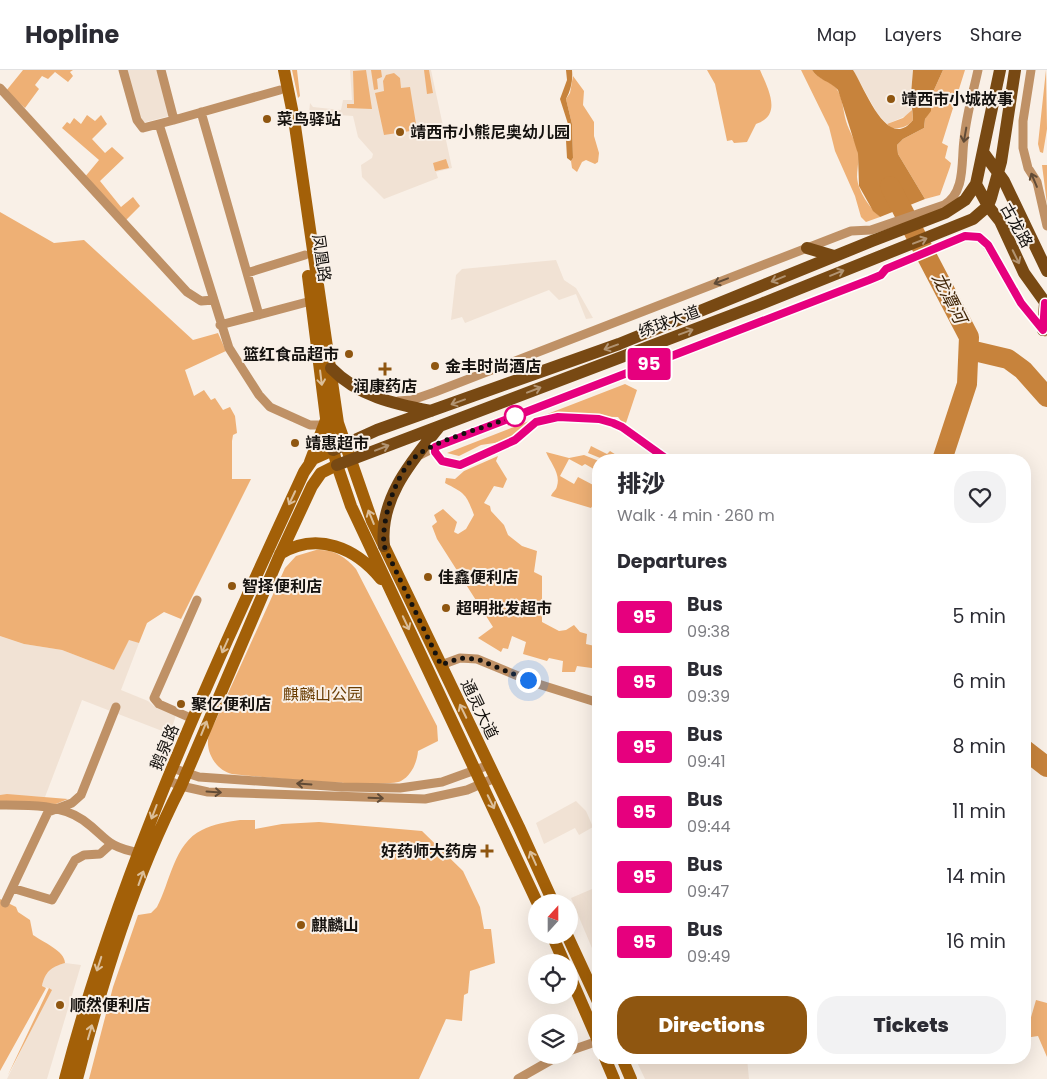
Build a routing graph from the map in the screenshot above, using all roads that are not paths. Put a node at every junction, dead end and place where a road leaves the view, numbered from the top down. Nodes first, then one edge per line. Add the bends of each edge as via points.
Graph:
1 (123, 70) edge
2 (161, 70) edge
3 (277, 70) edge
4 (284, 70) edge
5 (978, 70) edge
6 (1000, 70) edge
7 (1016, 70) edge
8 (1030, 70) edge
9 (0, 88) edge
10 (280, 90) junction
11 (202, 112) junction
12 (174, 120) junction
13 (159, 124) junction
14 (983, 152) junction
15 (998, 171) junction
16 (976, 184) junction
17 (988, 206) junction
18 (1047, 226) edge
19 (960, 232) junction
20 (807, 248) junction
21 (305, 254) junction
22 (834, 256) junction
23 (887, 261) junction
24 (1047, 271) edge
25 (247, 272) junction
26 (214, 300) junction
27 (312, 301) junction
28 (1046, 304) edge
29 (259, 315) junction
30 (220, 325) junction
31 (1045, 332) edge
32 (331, 368) junction
33 (388, 401) junction
34 (434, 411) junction
35 (326, 422) junction
36 (439, 426) junction
37 (346, 445) junction
38 (435, 447) junction
39 (333, 450) junction
40 (660, 454) edge
41 (415, 457) junction
42 (352, 461) junction
43 (308, 466) junction
44 (337, 466) junction
45 (384, 546) junction
46 (280, 554) junction
47 (392, 594) junction
48 (197, 600) dead end
49 (441, 665) junction
50 (592, 701) edge
51 (116, 708) dead end
52 (193, 719) junction
53 (490, 765) junction
54 (172, 768) junction
55 (476, 771) junction
56 (186, 774) junction
57 (496, 778) junction
58 (167, 780) junction
59 (482, 784) junction
60 (181, 786) junction
61 (0, 805) edge
62 (54, 809) junction
63 (110, 845) junction
64 (139, 853) junction
65 (12, 888) junction
66 (533, 894) edge
67 (549, 894) edge
68 (5, 903) dead end
69 (571, 944) edge
70 (592, 989) edge
71 (578, 995) edge
72 (592, 1028) edge
73 (592, 1044) edge
74 (578, 1048) edge
75 (544, 1064) edge
76 (608, 1064) edge
77 (624, 1064) edge
78 (65, 1079) edge
79 (76, 1079) edge
80 (518, 1079) edge
81 (614, 1079) edge
82 (630, 1079) edge

1 - 13 street via 139,125 143,128
2 - 12 street
3 - 10 main road, 凤凰路
4 - 32 main road, 凤凰路
5 -> 20 street via 963,141 962,172 948,203 883,227 851,231
6 - 14 main road
7 - 15 main road
18 -> 8 street via 1037,182 1026,163 1023,148
9 - 26 street via 187,292 201,301
10 - 11 street
10 - 21 main road, 凤凰路
11 - 12 street
11 - 25 street
12 - 13 street
13 - 26 street
14 - 15 main road, 古龙路
14 - 16 main road
15 - 17 main road
15 - 24 main road, 古龙路
16 - 17 main road, 古龙路
16 - 22 main road, 绣球大道 via 964,200 946,214
17 - 19 main road, 绣球大道
17 -> 28 main road, 古龙路 via 1000,220 1024,273
23 -> 19 main road, 绣球大道
19 - 31 street via 979,237 988,245 1021,303
20 - 22 main road
20 -> 33 street via 435,392 412,400
21 - 25 street
21 - 27 main road, 凤凰路
22 -> 34 main road, 绣球大道 via 618,344
36 -> 23 main road, 绣球大道
23 - 38 street via 881,275 869,280
25 - 29 street
26 - 30 street
27 - 29 street
27 -> 35 main road, 凤凰路
28 - 31 main road
29 - 30 street
30 - 35 street via 229,348 270,407 300,422 316,426
32 - 33 main road via 353,387
32 - 37 main road, 凤凰路 via 338,422
33 - 34 main road
34 - 37 main road, 绣球大道 via 377,430
35 - 39 main road, 凤凰路
35 - 43 main road, 鹅泉路
36 - 41 main road
42 -> 36 main road, 绣球大道
37 - 39 main road, 绣球大道
37 - 42 main road, 通灵大道
38 - 40 street via 442,461 460,465 515,440 543,420 582,418 622,427
38 - 41 street
39 - 43 main road via 313,459
39 - 44 main road, 通灵大道
41 - 45 main road via 391,500 383,534
42 - 44 main road, 绣球大道
45 -> 42 main road, 通灵大道
43 -> 52 main road, 鹅泉路
44 - 46 main road, 鹅泉路 via 316,478
44 - 47 main road, 通灵大道 via 351,506
45 - 49 main road, 通灵大道
46 - 47 main road via 308,544 325,543 340,547 363,562
56 -> 46 main road, 鹅泉路
47 -> 55 main road, 通灵大道
48 - 52 street via 154,698 159,704
49 - 50 street via 460,658 477,659 535,683
53 -> 49 main road, 通灵大道
51 - 62 street via 81,796
52 - 54 main road, 鹅泉路
53 - 55 street
53 - 57 main road, 通灵大道
54 - 56 street
54 - 58 main road, 鹅泉路
55 -> 56 street via 442,782 391,788 245,781
55 - 59 main road, 通灵大道
56 - 60 main road, 鹅泉路
57 - 59 street
67 -> 57 main road, 通灵大道
58 - 60 street
58 -> 64 main road, 鹅泉路
60 -> 59 street via 234,794 418,799 457,793
59 -> 66 main road, 通灵大道
79 -> 60 main road, 鹅泉路 via 121,932
61 - 62 street
62 - 63 street via 84,821
62 - 65 street via 45,817
63 - 64 street
63 - 65 street via 100,854 84,855 75,860 52,900
64 -> 78 main road, 鹅泉路 via 99,963
65 - 68 street
69 - 70 main road
71 - 72 main road
73 - 74 street
75 - 80 street
76 - 81 main road
77 - 82 main road

